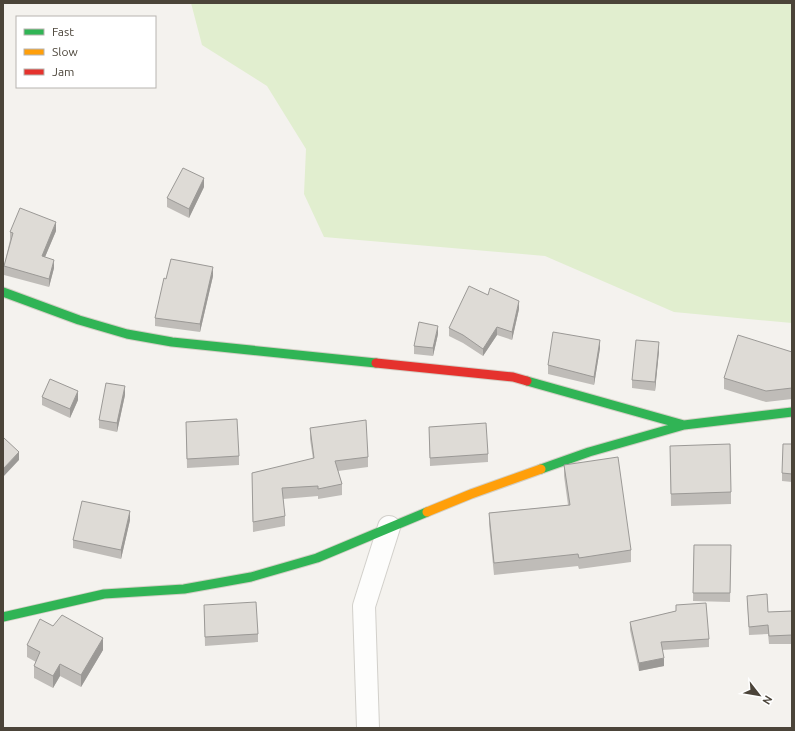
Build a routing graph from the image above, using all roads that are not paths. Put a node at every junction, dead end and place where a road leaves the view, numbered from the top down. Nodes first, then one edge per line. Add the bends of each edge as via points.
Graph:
1 (3, 292) edge
2 (792, 412) edge
3 (684, 425) junction
4 (389, 527) junction
5 (3, 617) edge
6 (368, 728) edge

1 - 3 street via 127,334 172,342 512,377
2 - 3 street
3 - 4 street via 574,457
4 - 5 street via 317,558 251,577 184,589 104,594
4 - 6 street via 364,606

